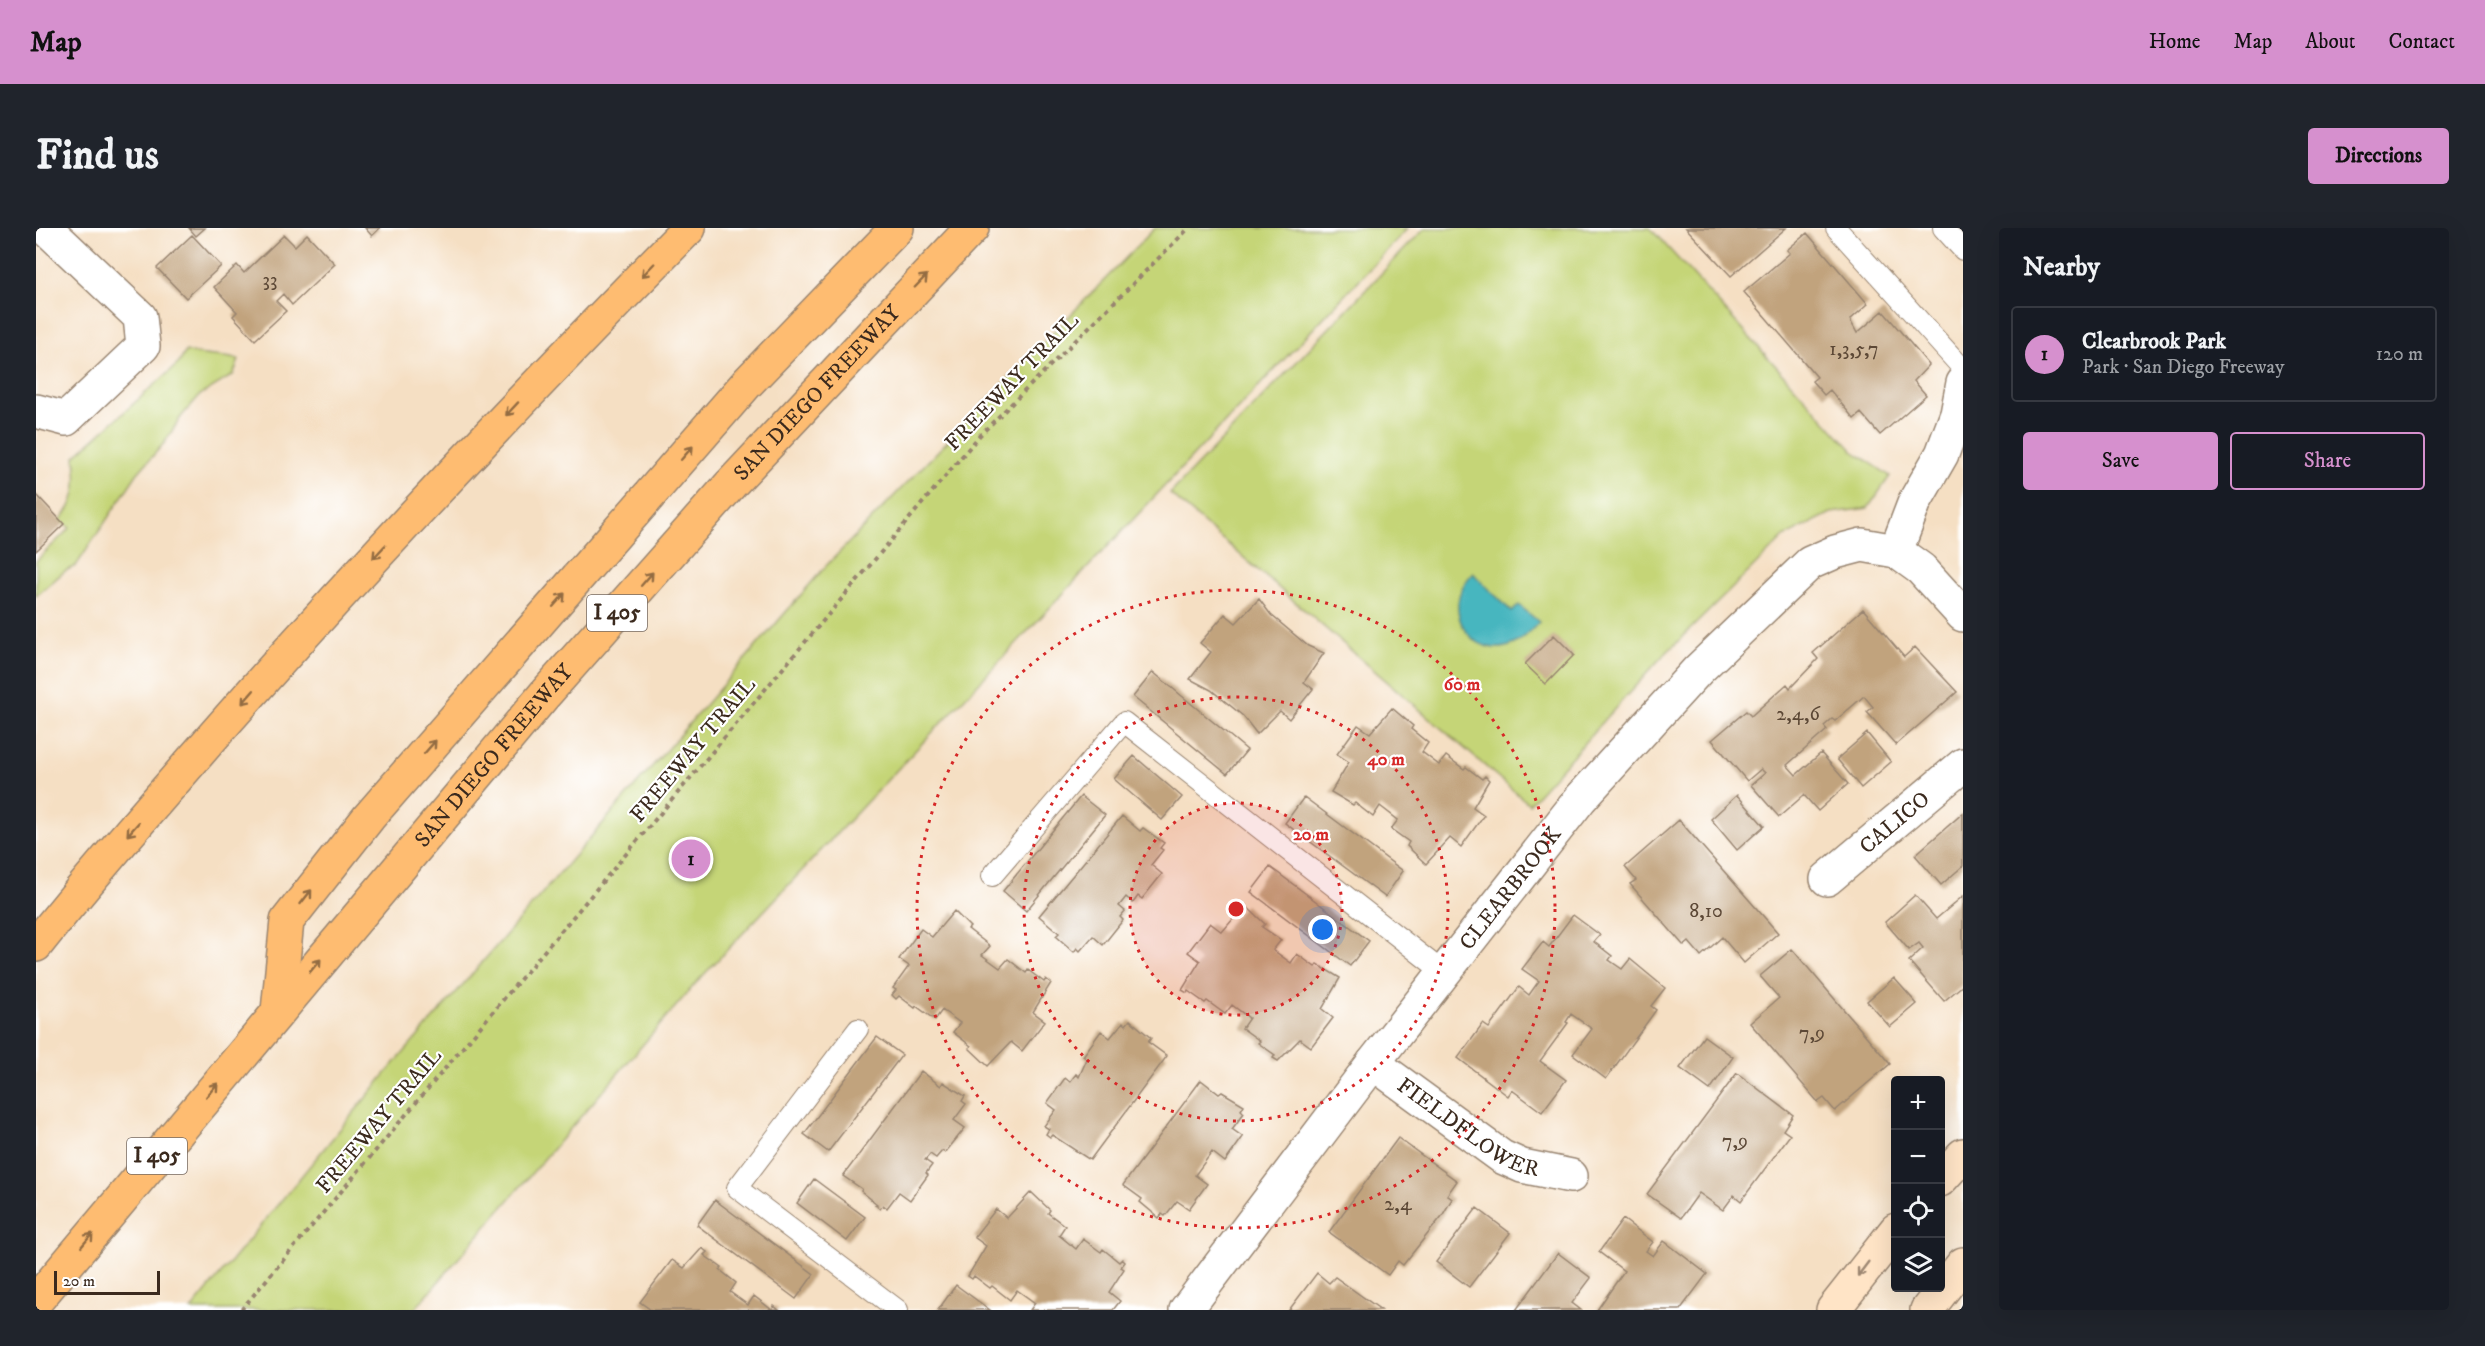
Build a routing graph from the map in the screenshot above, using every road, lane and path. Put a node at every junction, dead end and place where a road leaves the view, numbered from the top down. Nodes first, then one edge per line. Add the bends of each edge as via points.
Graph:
1 (46, 228) edge
2 (689, 228) edge
3 (897, 228) edge
4 (972, 228) edge
5 (1189, 228) edge
6 (1836, 228) edge
7 (1943, 228) edge
8 (1963, 250) edge
9 (1963, 369) edge
10 (1963, 383) edge
11 (36, 411) edge
12 (1896, 551) junction
13 (1963, 615) edge
14 (1963, 765) edge
15 (992, 876) dead end
16 (1827, 879) dead end
17 (36, 945) edge
18 (1443, 972) junction
19 (278, 1011) junction
20 (858, 1029) dead end
21 (1373, 1063) junction
22 (1963, 1155) edge
23 (1945, 1175) edge
24 (1571, 1176) dead end
25 (1891, 1236) edge
26 (1963, 1264) edge
27 (36, 1301) edge
28 (241, 1310) edge
29 (898, 1310) edge
30 (1186, 1310) edge
31 (1833, 1310) edge
32 (1927, 1310) edge

1 - 11 street via 140,317 142,346 66,419
2 -> 17 highway via 528,392 349,584 156,801
19 -> 3 highway via 287,921 369,817 748,382
19 -> 4 highway, SAN DIEGO FREEWAY / I 405 via 545,694 700,519
5 - 28 path, FREEWAY TRAIL via 980,435
6 - 9 lane
7 - 8 lane
10 - 12 street via 1957,414 1942,454 1915,501
12 - 13 street via 1921,569
12 - 18 street, CLEARBROOK via 1862,546 1810,563 1698,670 1581,798
14 - 16 street, CALICO
15 - 18 lane via 1124,722
18 - 21 street, CLEARBROOK
27 -> 19 highway, SAN DIEGO FREEWAY / I 405
20 - 29 lane via 738,1188
21 - 24 street, FIELDFLOWER via 1502,1156 1522,1166
21 - 30 street, CLEARBROOK
22 - 23 main road
25 -> 31 main road
26 - 32 main road

